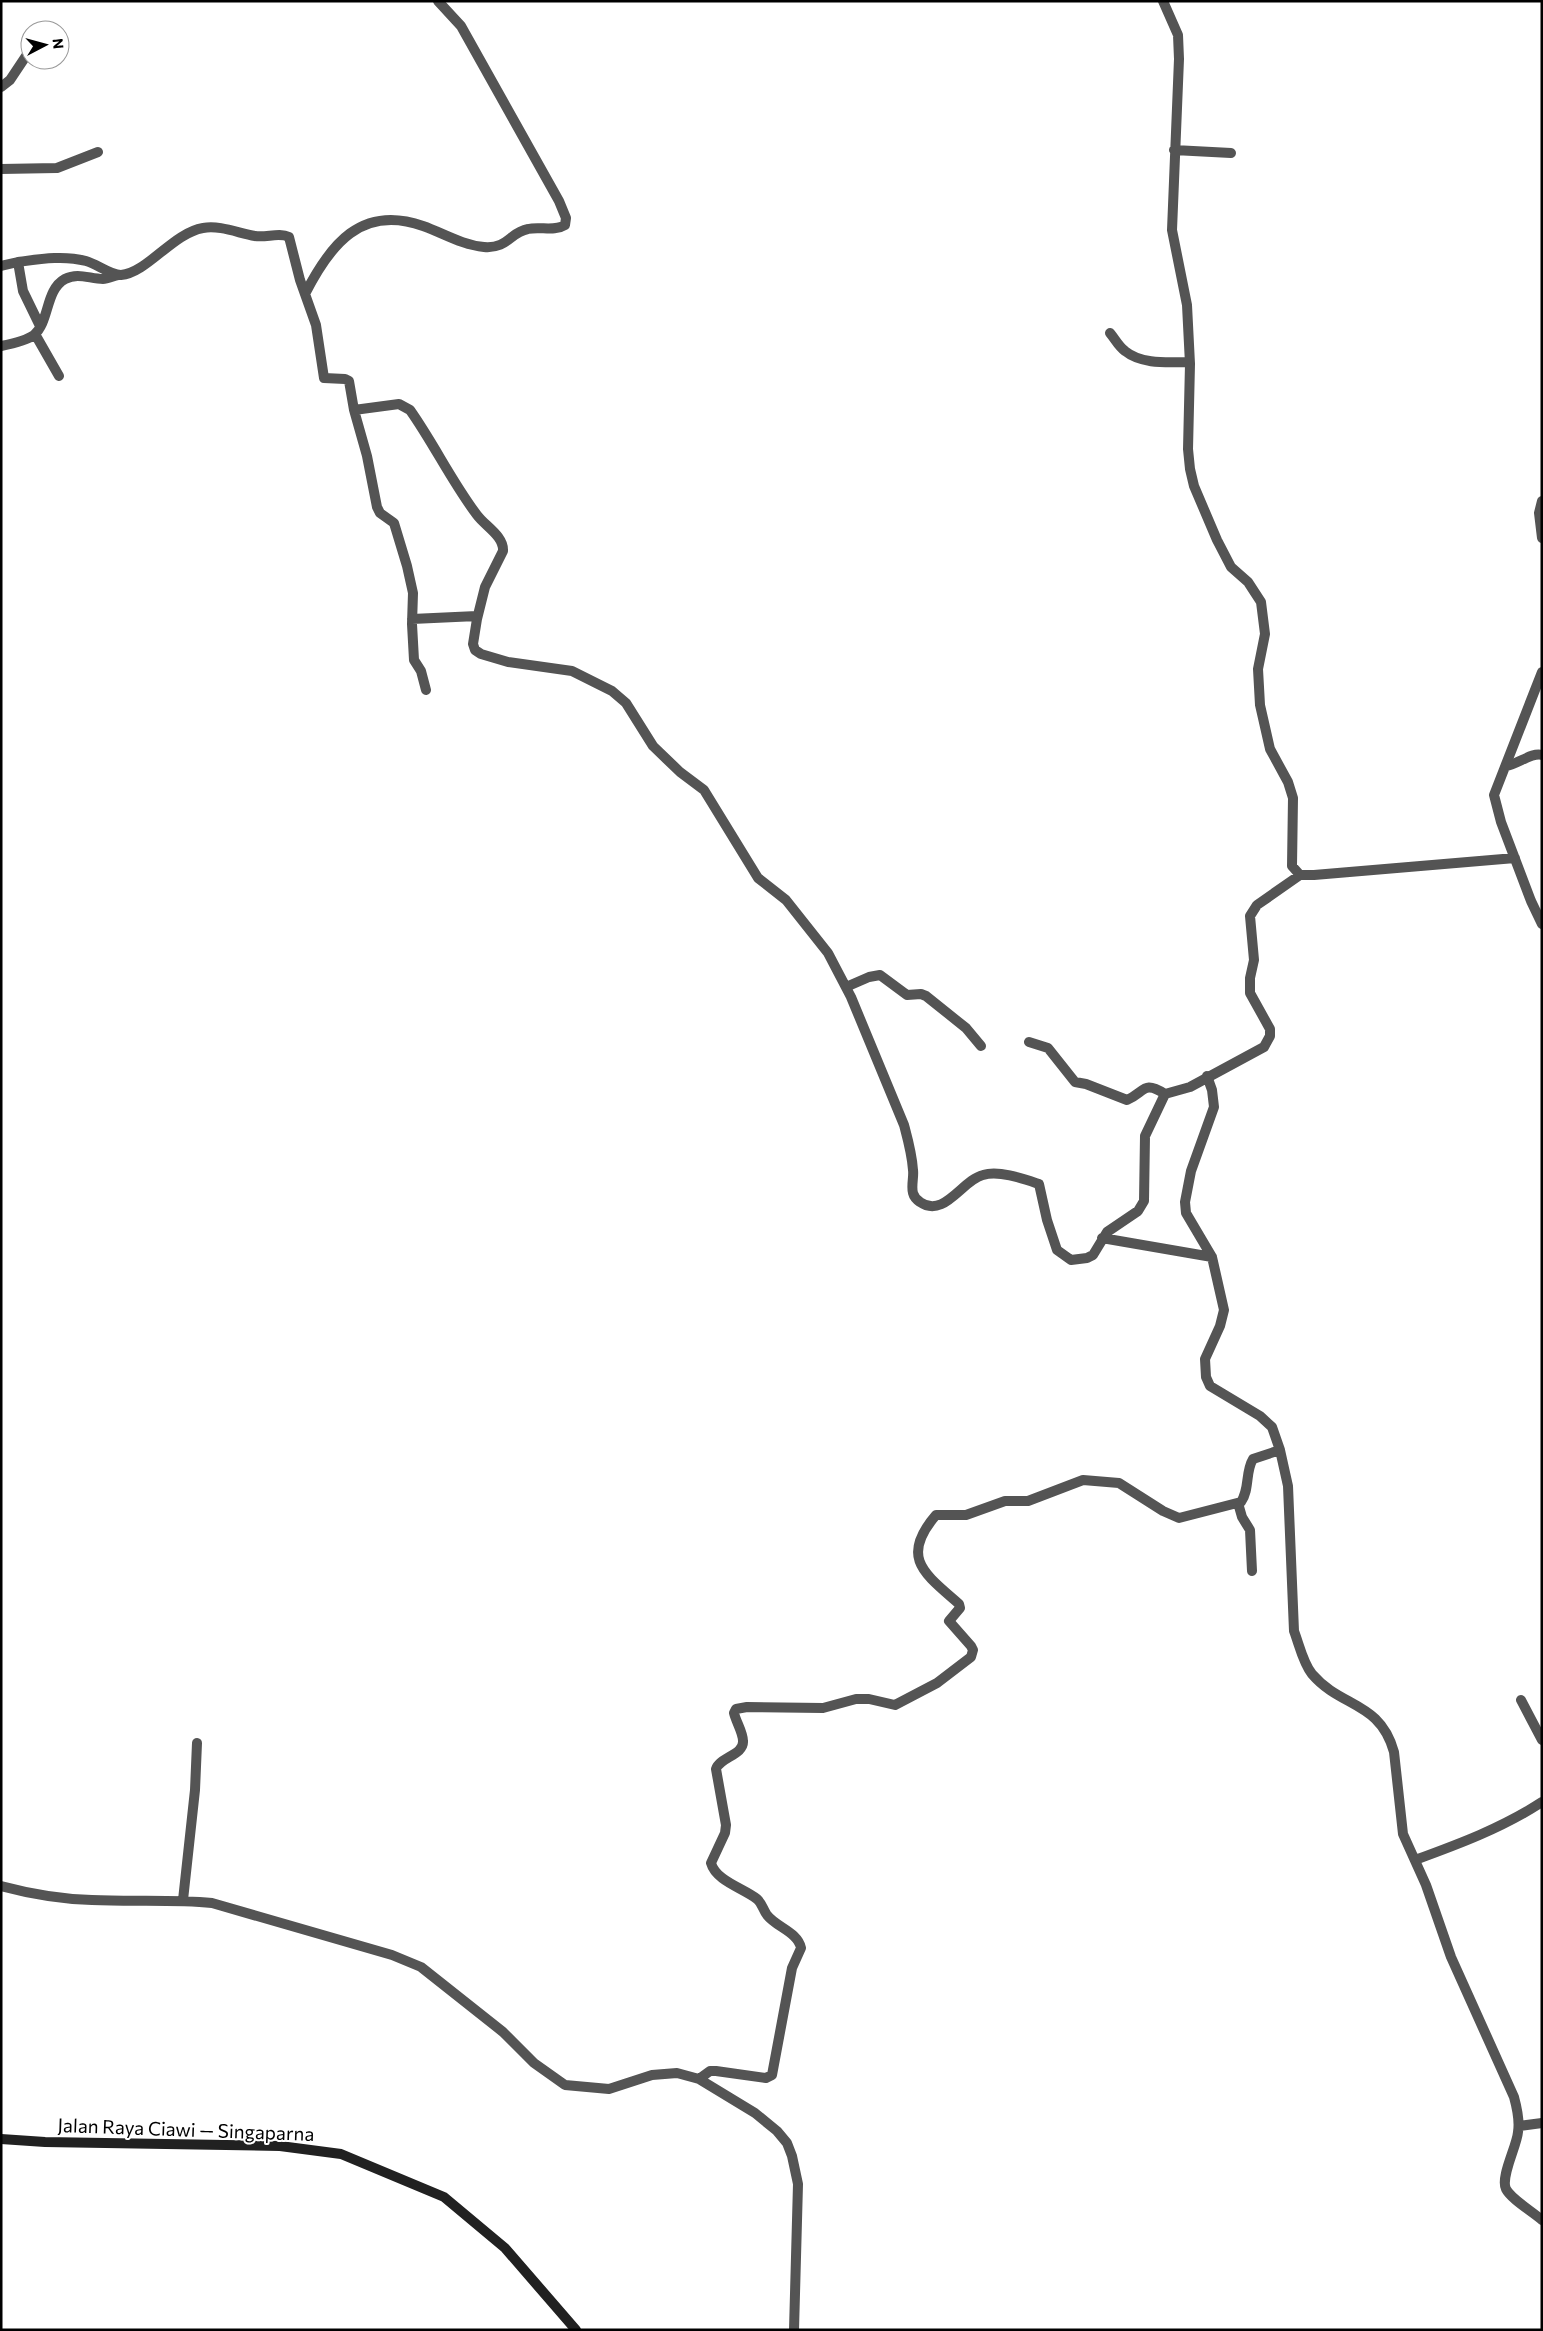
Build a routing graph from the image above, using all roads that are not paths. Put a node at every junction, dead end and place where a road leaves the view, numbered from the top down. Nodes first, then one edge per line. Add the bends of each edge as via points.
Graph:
1 (438, 1) edge
2 (1163, 1) edge
3 (20, 65) edge
4 (1, 86) edge
5 (1174, 150) junction
6 (98, 152) dead end
7 (1231, 153) dead end
8 (1, 170) edge
9 (18, 262) junction
10 (1, 266) edge
11 (118, 275) junction
12 (305, 294) junction
13 (38, 330) junction
14 (1110, 333) dead end
15 (1, 346) edge
16 (1190, 362) junction
17 (58, 376) dead end
18 (354, 410) junction
19 (1542, 500) edge
20 (1542, 538) edge
21 (477, 616) junction
22 (412, 619) junction
23 (1542, 672) edge
24 (426, 690) dead end
25 (1542, 756) edge
26 (1506, 766) junction
27 (1515, 858) junction
28 (1300, 875) junction
29 (1539, 908) edge
30 (1542, 924) edge
31 (846, 988) junction
32 (1029, 1042) dead end
33 (981, 1046) dead end
34 (1207, 1076) junction
35 (1165, 1094) junction
36 (1102, 1238) junction
37 (1212, 1257) junction
38 (1280, 1450) junction
39 (1238, 1503) junction
40 (1252, 1571) dead end
41 (1521, 1700) dead end
42 (1542, 1740) edge
43 (197, 1744) dead end
44 (1542, 1802) edge
45 (1415, 1860) junction
46 (1, 1886) edge
47 (183, 1900) junction
48 (699, 2079) junction
49 (1542, 2123) edge
50 (1518, 2126) junction
51 (1, 2138) edge
52 (1542, 2220) edge
53 (576, 2330) edge
54 (794, 2330) edge

1 - 12 street via 461,26 559,201 566,218 565,225 553,229 527,229 498,246 483,247 393,219 375,222 340,240 321,262
2 - 5 street via 1178,35
3 - 4 street via 10,80
5 - 7 street
5 - 16 street via 1172,230 1187,305
6 - 8 street via 57,168
9 - 10 street
9 - 11 street via 81,260
9 - 13 street via 23,291
11 - 12 street via 138,268 193,231 210,227 257,236 289,237
11 - 13 street via 103,279 74,276 62,280
12 - 18 street via 316,325 324,378 349,382
13 - 15 street
13 - 17 street
14 - 16 street via 1124,351 1135,357 1149,361
16 - 28 street via 1190,470 1210,524 1231,567 1248,582 1262,602 1265,634 1258,669 1260,705 1270,749 1293,798 1292,859 1295,871
18 - 21 street via 399,404 410,410 470,506 504,544
18 - 22 street via 377,507 394,523 407,566 413,593
19 - 20 street via 1539,513
21 - 22 street
21 - 31 street via 473,644 481,654 508,662 572,671 612,691 626,703 653,746 704,790 758,878 786,900 822,944
22 - 24 street via 414,660
23 - 26 street
25 - 26 street via 1532,755
26 - 27 street via 1495,792 1495,801
27 - 28 street
27 - 29 street
28 - 34 street via 1257,905 1250,916 1254,960 1250,993 1270,1029 1268,1042
29 - 30 street
31 - 33 street via 880,975 906,994 926,996 966,1028
31 - 36 street via 904,1125 916,1199 936,1206 946,1203 974,1178 983,1174 1005,1175 1039,1184 1046,1220 1057,1250 1071,1260 1093,1255
32 - 35 street via 1048,1048 1075,1082 1127,1100 1144,1087 1152,1086
34 - 35 street via 1190,1087
34 - 37 street via 1214,1107 1191,1171 1185,1202 1186,1214
35 - 36 street via 1145,1136 1144,1201 1138,1211
36 - 37 street
37 - 38 street via 1224,1310 1205,1359 1206,1377 1210,1386 1260,1416 1272,1427
38 - 39 street via 1253,1459 1248,1468 1245,1495
38 - 45 street via 1288,1486 1294,1631 1311,1672 1329,1690 1358,1705 1382,1723 1391,1738 1402,1828
39 - 40 street via 1250,1530
39 - 48 street via 1179,1518 1162,1511 1119,1483 1083,1480 1028,1501 1005,1501 966,1515 936,1515 916,1554 924,1572 959,1604 960,1608 949,1622 971,1646 971,1657 937,1683 895,1705 856,1699 823,1708 747,1707 736,1710 734,1713 743,1741 741,1748 719,1763 716,1769 726,1825 725,1834 710,1863 731,1883 759,1900 768,1916 797,1939 801,1948 792,1968 772,2075 766,2078 716,2071
41 - 42 street
43 - 47 street
44 - 45 street via 1471,1839
45 - 50 street via 1452,1957 1514,2096
46 - 47 street via 64,1898
47 - 48 street via 212,1903 267,1918 392,1955 421,1967 502,2032 534,2064 565,2085 610,2089 652,2075 677,2073
48 - 54 street via 755,2113 777,2131 792,2156 798,2184
49 - 50 street
50 - 52 street via 1505,2185 1510,2194
51 - 53 main road, Jalan Raya Ciawi — Singaparna via 45,2142 280,2146 341,2154 444,2198 505,2248

